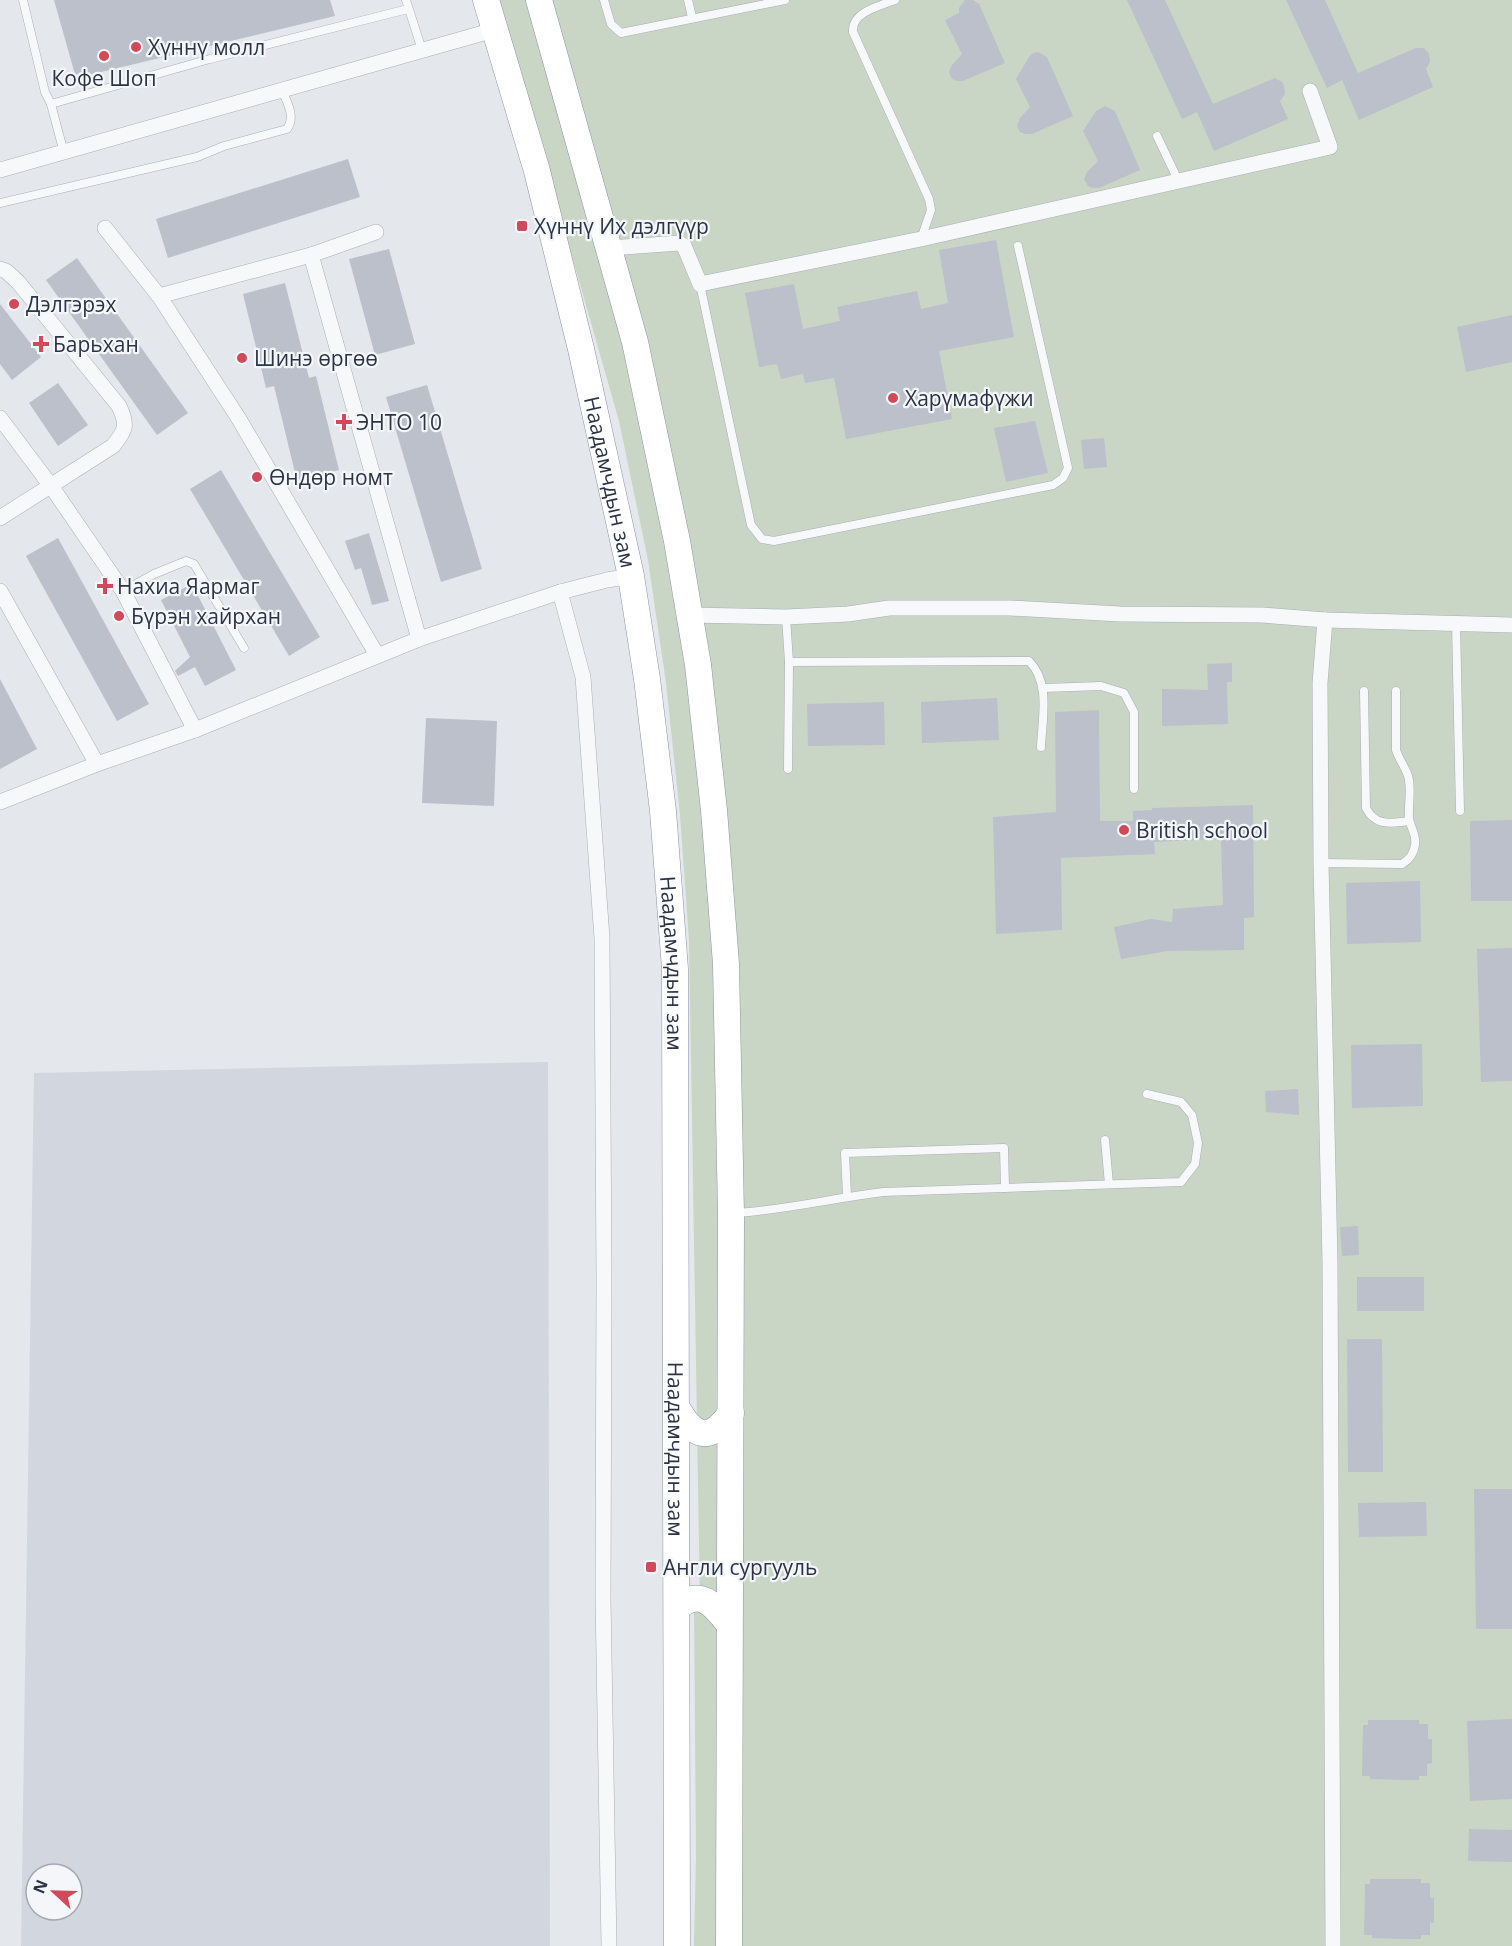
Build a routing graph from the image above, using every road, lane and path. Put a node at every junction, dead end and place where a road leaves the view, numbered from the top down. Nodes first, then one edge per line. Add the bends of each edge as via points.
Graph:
1 (22, 0) edge
2 (486, 0) edge
3 (539, 0) edge
4 (604, 0) edge
5 (688, 0) edge
6 (785, 0) edge
7 (895, 0) edge
8 (407, 4) edge
9 (692, 17) junction
10 (495, 30) junction
11 (422, 50) junction
12 (282, 90) junction
13 (1310, 91) dead end
14 (51, 104) junction
15 (1157, 136) dead end
16 (64, 153) junction
17 (0, 170) edge
18 (1178, 180) junction
19 (0, 203) edge
20 (105, 228) dead end
21 (376, 232) dead end
22 (921, 239) junction
23 (1018, 246) dead end
24 (610, 248) junction
25 (311, 255) junction
26 (0, 269) edge
27 (700, 284) junction
28 (159, 296) junction
29 (0, 418) edge
30 (51, 486) junction
31 (0, 518) edge
32 (631, 576) junction
33 (0, 591) edge
34 (123, 591) junction
35 (560, 592) junction
36 (689, 615) junction
37 (786, 617) junction
38 (1325, 620) junction
39 (1456, 623) junction
40 (1512, 625) edge
41 (419, 639) junction
42 (244, 648) dead end
43 (377, 656) junction
44 (789, 662) junction
45 (1044, 688) junction
46 (1396, 691) dead end
47 (1364, 692) dead end
48 (195, 730) junction
49 (1041, 747) dead end
50 (97, 764) junction
51 (788, 769) dead end
52 (1134, 789) dead end
53 (0, 802) edge
54 (1460, 810) dead end
55 (1410, 821) junction
56 (1321, 863) junction
57 (1147, 1094) dead end
58 (1105, 1140) dead end
59 (1109, 1184) junction
60 (1005, 1188) junction
61 (847, 1196) junction
62 (731, 1214) junction
63 (677, 1408) junction
64 (731, 1413) junction
65 (677, 1608) junction
66 (729, 1624) junction
67 (1334, 1943) edge
68 (609, 1946) edge
69 (677, 1946) edge
70 (729, 1946) edge

1 - 14 lane
2 - 10 highway, Наадамчдын зам
3 - 24 highway
4 - 9 lane via 611,24 621,33
5 - 9 lane
6 - 9 lane
7 - 22 lane via 862,14 853,25 929,199 931,210
8 - 11 lane
8 - 14 lane
10 - 11 street
10 - 32 highway, Наадамчдын зам via 537,171 579,338
11 - 12 street
12 - 16 street
12 - 19 lane via 292,117 288,129 197,157
13 - 18 street via 1330,147
14 - 16 lane
15 - 18 lane
16 - 17 street
18 - 22 street
20 - 28 street
21 - 25 street
22 - 27 street
23 - 27 lane via 1068,468 1063,478 1053,485 774,541 762,538 751,525
24 - 27 street via 679,243 684,246
24 - 36 highway via 635,342
25 - 28 street
25 - 41 street
26 - 30 street via 18,282 119,406 125,420 122,434 113,446
28 - 43 street via 239,419
29 - 30 street
30 - 31 street
30 - 34 street
32 - 35 street
32 - 63 highway, Наадамчдын зам via 663,811 675,969
33 - 50 street
34 - 42 lane via 186,561 194,564
34 - 48 street
35 - 41 street
35 - 68 street via 583,677 602,938 603,1598
36 - 37 street
36 - 62 highway via 714,810 726,964
37 - 38 street via 889,608 1010,608
37 - 44 lane
38 - 39 street
38 - 56 street via 1320,683
39 - 40 street
39 - 54 lane
41 - 43 street
43 - 48 street
44 - 45 lane via 1029,661
44 - 51 lane
45 - 49 lane
45 - 52 lane via 1101,686 1124,693 1134,712
46 - 55 lane via 1396,750 1409,777
47 - 55 lane via 1365,808 1378,822
48 - 50 street
50 - 53 street
55 - 56 lane via 1416,842 1402,864
56 - 67 street via 1330,1262
57 - 59 lane via 1181,1102 1192,1115 1198,1143 1195,1164 1181,1182
58 - 59 lane
59 - 60 lane
60 - 61 lane
60 - 61 lane via 1004,1148 845,1153
61 - 62 lane
62 - 64 highway
63 - 64 highway via 684,1421 699,1432 718,1429
63 - 65 highway, Наадамчдын зам
64 - 66 highway
65 - 66 highway via 685,1601 701,1599 715,1607
65 - 69 highway, Наадамчдын зам
66 - 70 highway

